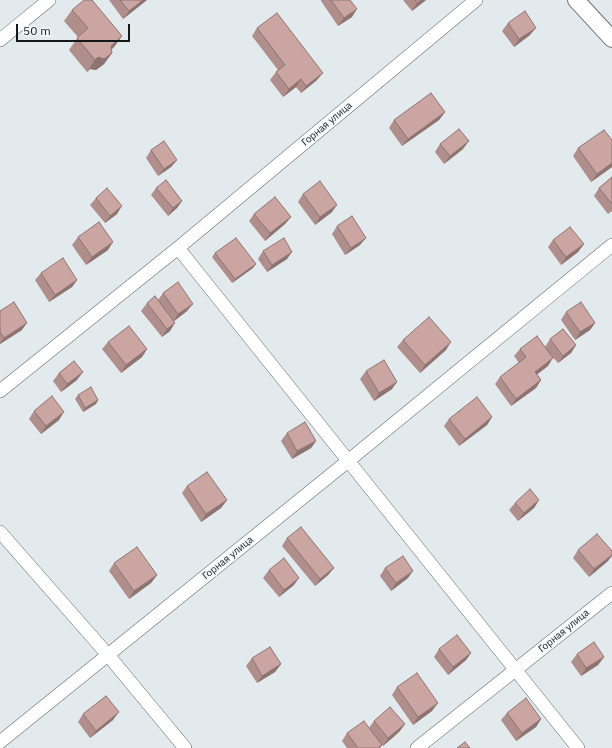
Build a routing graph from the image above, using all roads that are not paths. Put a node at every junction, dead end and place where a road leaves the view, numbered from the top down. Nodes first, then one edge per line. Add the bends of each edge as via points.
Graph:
1 (49, 0) edge
2 (476, 0) edge
3 (576, 0) edge
4 (612, 39) edge
5 (0, 40) edge
6 (612, 245) edge
7 (178, 248) junction
8 (0, 391) edge
9 (348, 461) junction
10 (0, 532) edge
11 (612, 593) edge
12 (108, 654) junction
13 (515, 670) junction
14 (0, 742) edge
15 (185, 748) edge
16 (417, 748) edge
17 (578, 748) edge

1 - 5 street
2 - 7 street, Горная улица
3 - 4 street
6 - 9 street, Горная улица
7 - 8 street, Горная улица
7 - 9 street
9 - 12 street, Горная улица
9 - 13 street
10 - 12 street
11 - 13 street, Горная улица
12 - 14 street, Горная улица
12 - 15 street
13 - 16 street, Горная улица
13 - 17 street

